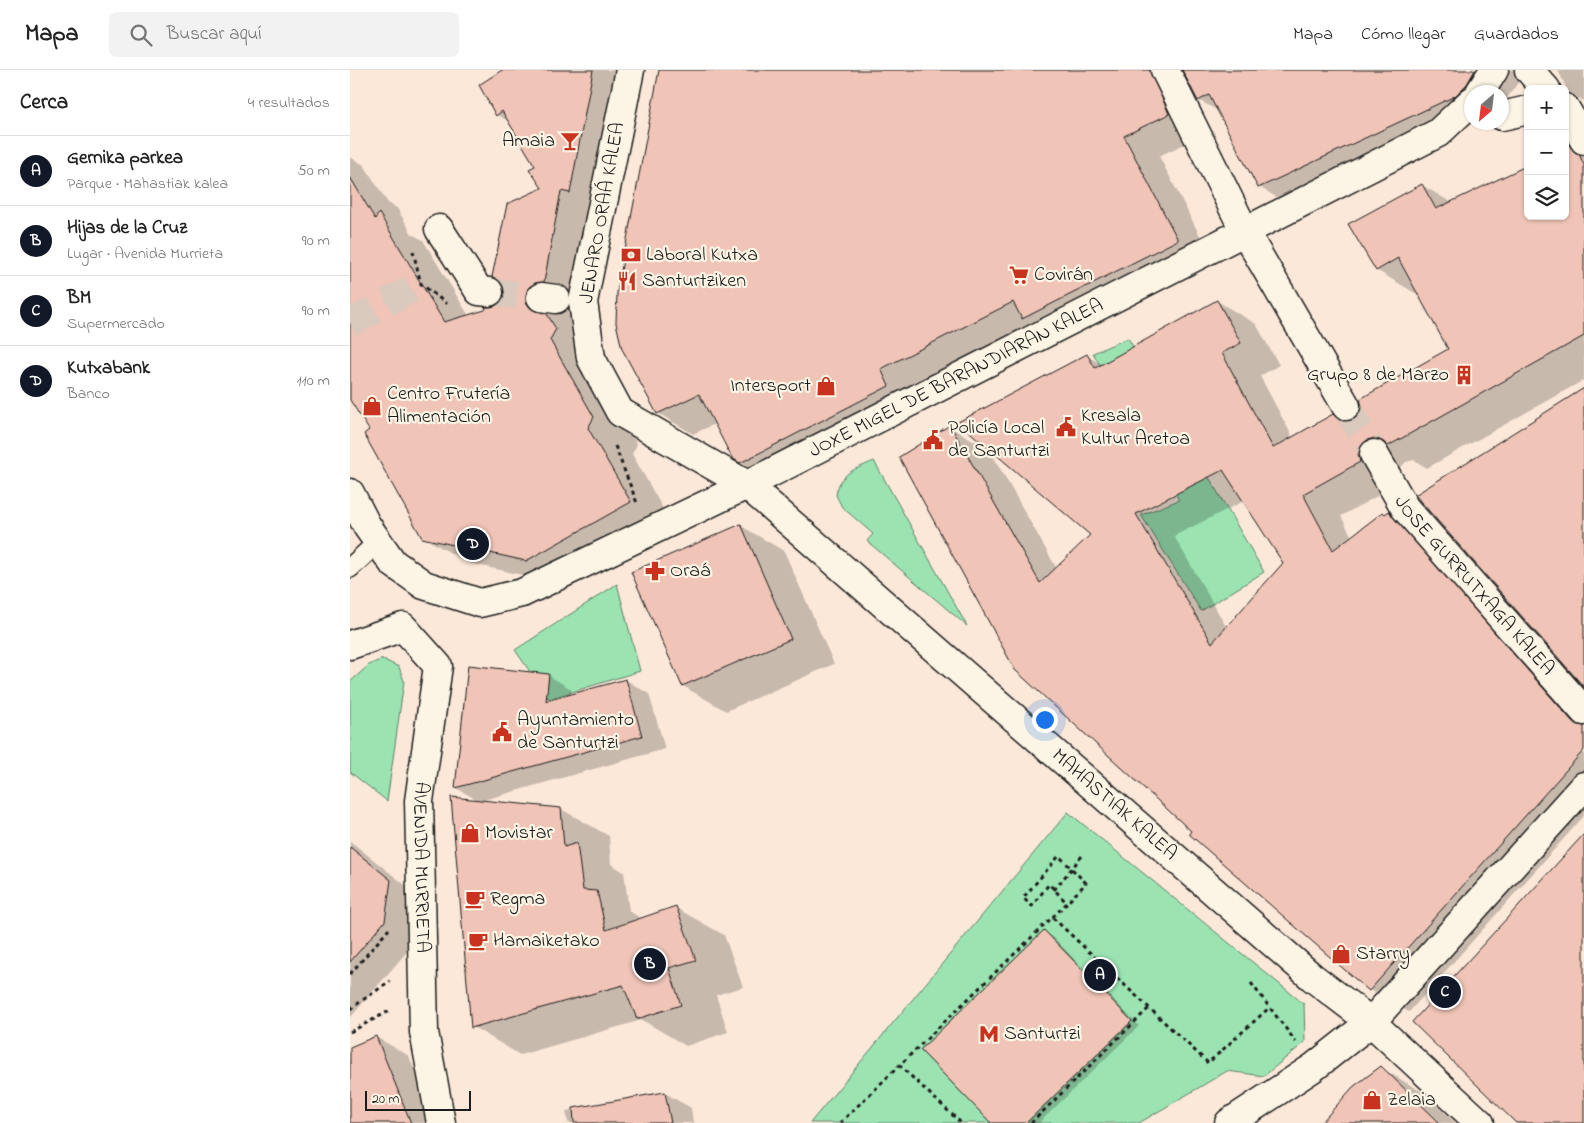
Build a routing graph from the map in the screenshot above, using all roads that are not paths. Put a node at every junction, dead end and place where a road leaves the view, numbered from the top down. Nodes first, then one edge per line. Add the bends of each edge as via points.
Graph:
1 (630, 70) edge
2 (1165, 70) edge
3 (1494, 70) edge
4 (1529, 70) edge
5 (1484, 85) edge
6 (1542, 85) edge
7 (1584, 103) edge
8 (1569, 107) edge
9 (1464, 109) edge
10 (1524, 111) edge
11 (1509, 114) edge
12 (1569, 115) edge
13 (1464, 126) edge
14 (1438, 133) junction
15 (1584, 140) edge
16 (439, 229) dead end
17 (1245, 232) junction
18 (489, 292) tunnel mouth
19 (1346, 406) tunnel mouth
20 (1374, 454) tunnel mouth
21 (748, 485) junction
22 (350, 494) edge
23 (378, 542) junction
24 (350, 568) edge
25 (350, 646) edge
26 (1584, 711) edge
27 (1584, 786) edge
28 (1371, 1022) junction
29 (441, 1123) edge
30 (1230, 1123) edge
31 (1480, 1123) edge

1 - 21 street, JENARO ORAÁ KALEA via 583,302 592,358 620,412
2 - 17 street
3 - 5 street
4 - 6 street
7 - 8 street
9 - 14 street, JOXE MIGEL DE BARANDIARAN KALEA
10 - 11 street
12 - 15 street
13 - 14 street
14 - 17 street, JOXE MIGEL DE BARANDIARAN KALEA
16 - 18 street via 479,291
17 - 19 street
17 - 21 street, JOXE MIGEL DE BARANDIARAN KALEA
20 - 26 street, JOSE GURRUTXAGA KALEA via 1405,508
21 - 23 street, JOXE MIGEL DE BARANDIARAN KALEA via 522,593 480,603 424,585 394,563
21 - 28 street, MAHASTIAK KALEA via 1312,977
22 - 23 street, JOXE MIGEL DE BARANDIARAN KALEA
23 - 24 lane
25 - 29 street, AVENIDA MURRIETA via 402,627 438,666 419,801 424,1032
27 - 28 street
28 - 30 street via 1314,1067
28 - 31 street, MAHASTIAK KALEA

